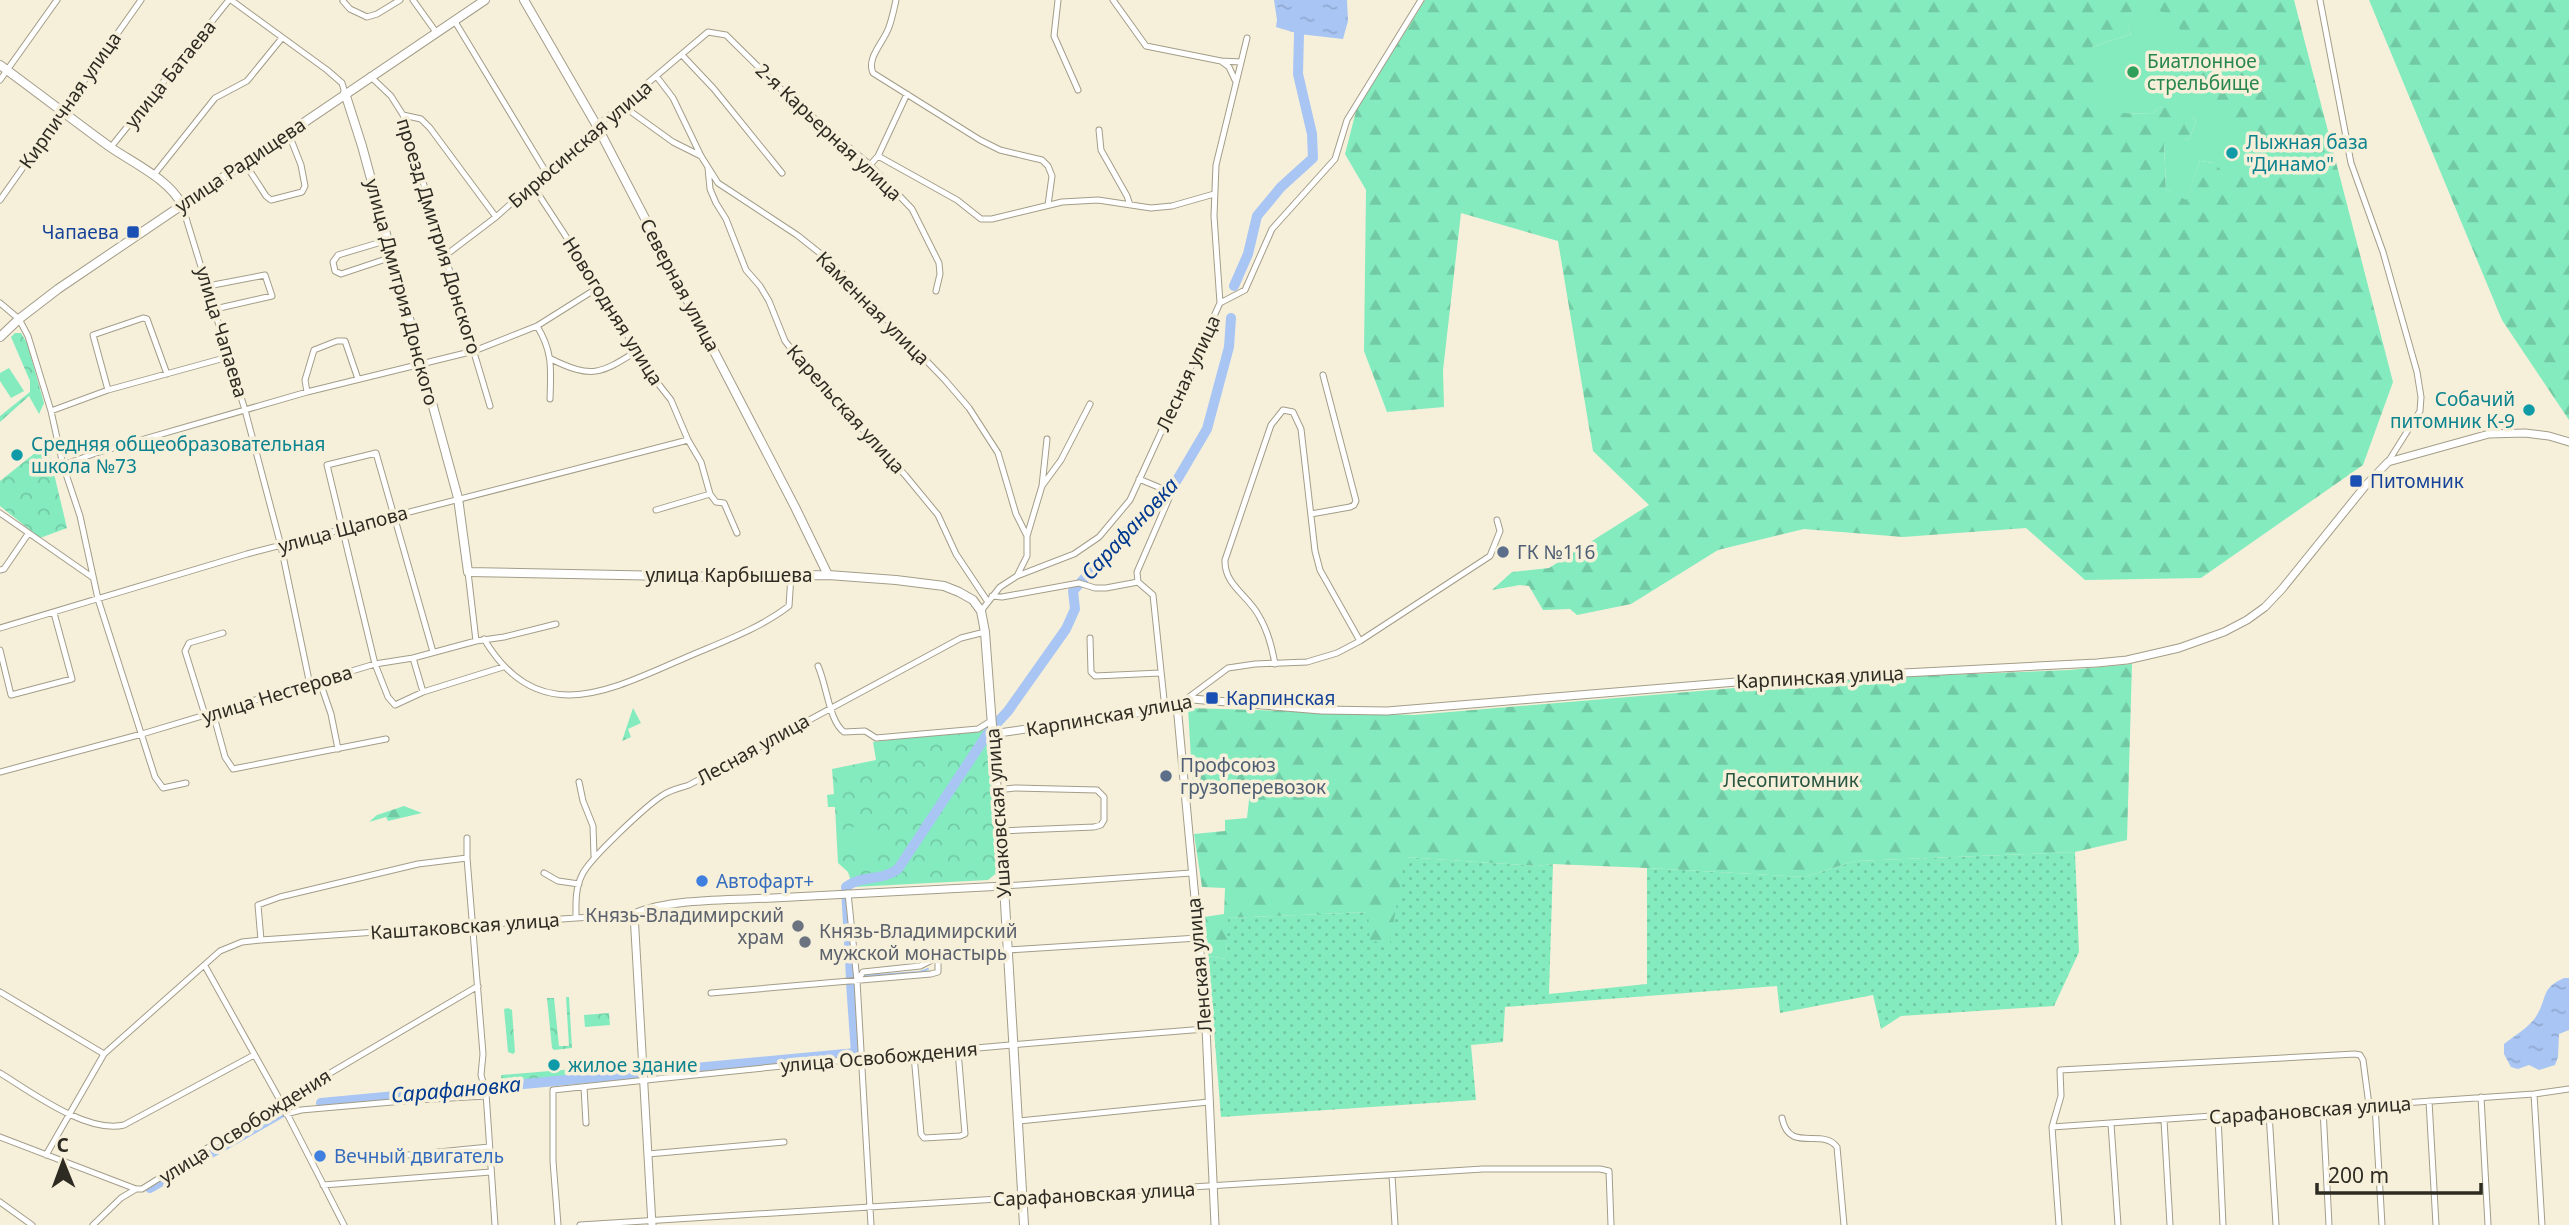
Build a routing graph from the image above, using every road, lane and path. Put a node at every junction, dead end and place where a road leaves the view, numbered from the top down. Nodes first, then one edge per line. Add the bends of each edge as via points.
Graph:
1 (57, 0) edge
2 (141, 0) edge
3 (230, 0) edge
4 (342, 0) edge
5 (400, 0) edge
6 (413, 0) edge
7 (485, 0) edge
8 (524, 0) edge
9 (896, 0) edge
10 (1058, 0) edge
11 (1113, 0) edge
12 (1421, 0) edge
13 (2320, 0) edge
14 (454, 20) junction
15 (436, 32) junction
16 (708, 32) joint
17 (282, 38) junction
18 (1247, 38) dead end
19 (682, 55) junction
20 (1220, 61) junction
21 (1241, 62) junction
22 (4, 67) edge
23 (370, 76) junction
24 (657, 77) junction
25 (0, 80) edge
26 (1236, 84) junction
27 (1079, 90) dead end
28 (345, 93) junction
29 (907, 94) junction
30 (624, 106) junction
31 (62, 111) junction
32 (403, 115) junction
33 (597, 126) junction
34 (1098, 130) dead end
35 (288, 132) junction
36 (110, 147) junction
37 (701, 156) junction
38 (878, 156) junction
39 (244, 162) junction
40 (870, 165) junction
41 (708, 168) junction
42 (546, 172) junction
43 (782, 173) dead end
44 (153, 176) junction
45 (533, 186) junction
46 (1214, 194) junction
47 (0, 200) edge
48 (183, 205) junction
49 (1048, 205) junction
50 (1130, 205) junction
51 (496, 217) junction
52 (388, 240) junction
53 (446, 255) junction
54 (392, 257) junction
55 (208, 286) junction
56 (599, 286) junction
57 (936, 291) dead end
58 (0, 303) edge
59 (1220, 303) junction
60 (215, 309) junction
61 (19, 319) junction
62 (537, 326) junction
63 (0, 337) edge
64 (474, 351) junction
65 (637, 351) junction
66 (228, 357) junction
67 (551, 359) junction
68 (421, 363) junction
69 (167, 374) junction
70 (1322, 374) dead end
71 (358, 379) junction
72 (108, 390) junction
73 (307, 392) junction
74 (550, 399) dead end
75 (1090, 404) dead end
76 (490, 406) dead end
77 (245, 410) junction
78 (51, 411) junction
79 (1047, 439) dead end
80 (688, 440) junction
81 (2569, 442) edge
82 (2388, 462) junction
83 (63, 465) junction
84 (1139, 479) junction
85 (1042, 485) junction
86 (710, 494) junction
87 (458, 498) junction
88 (656, 510) dead end
89 (0, 513) edge
90 (1311, 514) junction
91 (395, 516) junction
92 (1497, 520) dead end
93 (341, 530) junction
94 (737, 533) dead end
95 (28, 534) junction
96 (1027, 536) junction
97 (281, 547) junction
98 (0, 570) edge
99 (468, 572) junction
100 (828, 575) junction
101 (790, 576) junction
102 (1017, 576) junction
103 (92, 577) junction
104 (1138, 582) junction
105 (992, 596) junction
106 (98, 598) junction
107 (973, 600) junction
108 (988, 602) junction
109 (981, 611) junction
110 (54, 613) junction
111 (556, 624) dead end
112 (0, 628) edge
113 (985, 632) junction
114 (223, 633) dead end
115 (1090, 638) dead end
116 (484, 639) junction
117 (476, 641) junction
118 (1360, 641) junction
119 (0, 650) edge
120 (433, 652) junction
121 (413, 658) junction
122 (374, 664) junction
123 (1275, 664) junction
124 (818, 666) dead end
125 (503, 667) junction
126 (1160, 673) junction
127 (320, 682) junction
128 (310, 685) junction
129 (423, 692) junction
130 (1185, 700) junction
131 (1177, 705) junction
132 (830, 707) junction
133 (1165, 709) junction
134 (212, 713) junction
135 (205, 715) junction
136 (991, 721) junction
137 (142, 734) junction
138 (992, 734) junction
139 (386, 740) dead end
140 (338, 749) junction
141 (0, 772) edge
142 (579, 782) dead end
143 (187, 783) dead end
144 (997, 790) junction
145 (1000, 831) junction
146 (467, 838) dead end
147 (594, 857) junction
148 (467, 858) junction
149 (544, 873) dead end
150 (1191, 873) junction
151 (579, 884) junction
152 (1004, 886) junction
153 (848, 893) junction
154 (634, 914) junction
155 (576, 918) junction
156 (473, 927) junction
157 (1198, 937) junction
158 (261, 940) junction
159 (1007, 950) junction
160 (205, 966) junction
161 (857, 981) junction
162 (478, 986) junction
163 (0, 992) edge
164 (711, 993) dead end
165 (1205, 1029) junction
166 (1013, 1046) junction
167 (958, 1051) junction
168 (104, 1054) junction
169 (254, 1055) junction
170 (914, 1055) junction
171 (861, 1057) junction
172 (0, 1073) edge
173 (643, 1076) junction
174 (584, 1087) junction
175 (2569, 1089) edge
176 (2534, 1094) junction
177 (486, 1095) junction
178 (2481, 1097) junction
179 (2429, 1101) junction
180 (281, 1102) junction
181 (1209, 1102) junction
182 (2372, 1105) junction
183 (2323, 1109) junction
184 (2269, 1112) junction
185 (286, 1114) junction
186 (70, 1115) junction
187 (2218, 1116) junction
188 (1782, 1118) dead end
189 (2164, 1120) junction
190 (1019, 1121) junction
191 (586, 1123) dead end
192 (2111, 1124) junction
193 (2052, 1127) junction
194 (0, 1137) edge
195 (784, 1142) dead end
196 (489, 1147) junction
197 (648, 1153) junction
198 (46, 1155) junction
199 (368, 1158) dead end
200 (491, 1172) junction
201 (1392, 1175) junction
202 (323, 1185) junction
203 (1214, 1187) junction
204 (136, 1189) junction
205 (1022, 1198) junction
206 (0, 1202) edge
207 (870, 1208) junction
208 (652, 1222) edge
209 (32, 1225) edge
210 (93, 1225) edge
211 (344, 1225) edge
212 (495, 1225) edge
213 (558, 1225) edge
214 (580, 1225) edge
215 (871, 1225) edge
216 (1024, 1225) edge
217 (1215, 1225) edge
218 (1395, 1225) edge
219 (1611, 1225) edge
220 (1844, 1225) edge
221 (2059, 1225) edge
222 (2118, 1225) edge
223 (2170, 1225) edge
224 (2223, 1225) edge
225 (2276, 1225) edge
226 (2329, 1225) edge
227 (2382, 1225) edge
228 (2436, 1225) edge
229 (2488, 1225) edge
230 (2542, 1225) edge

1 - 22 street
2 - 31 street, Кирпичная улица
3 - 17 street, улица Дмитрия Донского
3 - 36 street, улица Батаева
4 - 5 street via 367,17
6 - 15 street
7 - 14 main road, улица Радищева
8 - 33 main road, Северная улица
9 - 29 street via 888,30 870,66 873,73
10 - 27 street via 1054,36
11 - 20 street via 1146,46
12 - 59 street, Лесная улица via 1347,120 1335,159 1272,229 1245,290
13 - 82 street via 2351,163 2383,252 2421,397 2420,411
14 - 15 main road, улица Радищева
14 - 42 street
15 - 23 main road, улица Радищева
16 - 19 street, Бирюсинская улица
16 - 40 street, 2-я Карьерная улица via 726,35 790,98
17 - 28 street, улица Дмитрия Донского via 342,83
17 - 44 street via 247,81 215,98
18 - 21 street, Лесная улица
19 - 24 street, Бирюсинская улица
19 - 43 street
20 - 21 street
20 - 26 street via 1233,73
21 - 26 street, Лесная улица
22 - 25 street
22 - 31 main road, улица Чапаева
23 - 28 main road, улица Радищева
23 - 32 street, проезд Дмитрия Донского
24 - 30 street, Бирюсинская улица
24 - 37 street, Каменная улица via 674,98
26 - 46 street, Лесная улица via 1216,164
28 - 35 main road, улица Радищева
28 - 52 main road, улица Дмитрия Донского
29 - 38 street
29 - 49 street via 1000,150 1042,160 1052,176
30 - 33 street, Бирюсинская улица
30 - 37 street via 673,142
31 - 36 main road, улица Чапаева
31 - 47 street, Кирпичная улица
32 - 51 street, Бирюсинская улица via 430,128
32 - 53 street, проезд Дмитрия Донского
33 - 42 street, Бирюсинская улица
33 - 100 main road, Северная улица
34 - 50 street via 1101,150
35 - 39 main road, улица Радищева
35 - 39 street via 306,186 302,192 271,200
36 - 44 main road, улица Чапаева
37 - 41 street, Каменная улица
38 - 40 street
38 - 49 street, 2-я Карьерная улица via 957,200 981,219
39 - 48 main road, улица Радищева
40 - 57 street, 2-я Карьерная улица via 912,209 930,242 939,263
41 - 96 street, Каменная улица via 718,183 831,262 953,389 998,453
41 - 108 street, Карельская улица via 716,203 746,270 769,301 785,341 938,515 956,554
42 - 45 street, Бирюсинская улица
44 - 48 main road, улица Чапаева
45 - 51 street, Бирюсинская улица
45 - 56 street, Новогодняя улица
46 - 50 street, 2-я Карьерная улица via 1172,206
46 - 59 street, Лесная улица
48 - 55 street, улица Чапаева
48 - 61 main road, улица Радищева
49 - 50 street, 2-я Карьерная улица via 1098,201
51 - 53 street
52 - 54 main road, улица Дмитрия Донского
52 - 54 street via 338,255 333,262 335,271 341,274
53 - 64 street, проезд Дмитрия Донского
54 - 68 main road, улица Дмитрия Донского
55 - 60 street, улица Чапаева
55 - 60 street via 265,275 269,283 272,296
56 - 62 street
56 - 65 street, Новогодняя улица
58 - 61 street
59 - 84 street, Лесная улица
60 - 66 street, улица Чапаева
61 - 63 main road, улица Радищева
61 - 78 street
62 - 64 street
62 - 67 street
64 - 68 street
64 - 76 street, проезд Дмитрия Донского
65 - 67 street via 606,370 585,372
65 - 80 street, Новогодняя улица via 671,400
66 - 69 street
66 - 77 street, улица Чапаева
67 - 74 street
68 - 71 street
68 - 87 main road, улица Дмитрия Донского
69 - 72 street
69 - 72 street via 143,317 93,335
70 - 90 street via 1356,501 1350,507
71 - 73 street
71 - 73 street via 345,341 337,341 314,350 304,380
72 - 78 street
73 - 77 street
75 - 85 street via 1051,477
77 - 83 street
77 - 97 street, улица Чапаева
78 - 83 street
79 - 85 street
80 - 86 street, Новогодняя улица via 701,462
80 - 87 street, улица Щапова
81 - 82 street via 2525,433 2489,435
82 - 130 street, Карпинская улица via 2265,607 2213,637 2127,660 1748,681 1387,711
83 - 103 street via 83,526
84 - 102 street, Лесная улица via 1130,500 1099,537 1074,554
84 - 104 street via 1167,491 1169,501 1137,572
85 - 96 street
86 - 88 street
86 - 94 street via 724,503
87 - 91 street, улица Щапова
87 - 99 main road, улица Дмитрия Донского
89 - 95 street
90 - 118 street via 1320,569
90 - 123 street via 1301,429 1293,412 1283,410 1271,425 1224,570 1259,615
91 - 93 street, улица Щапова
91 - 93 street via 376,453 339,462 327,466
91 - 120 street
92 - 118 street via 1500,531 1490,556
93 - 97 street, улица Щапова
93 - 122 street
95 - 98 street
95 - 103 street
96 - 102 street via 1027,556
97 - 106 street, улица Щапова
97 - 128 street, улица Чапаева
99 - 101 main road, улица Карбышева
99 - 117 street, улица Дмитрия Донского
100 - 101 main road, улица Карбышева
100 - 107 main road, улица Карбышева via 944,586
101 - 125 street, улица Карбышева via 789,606 731,639 601,692 549,694
102 - 105 street, Лесная улица
103 - 106 street
104 - 105 street via 1106,588 1079,583
104 - 126 street via 1153,596
105 - 108 street, Лесная улица
106 - 110 street, улица Щапова
106 - 137 street
107 - 108 street
107 - 109 main road, улица Карбышева
108 - 109 street, Лесная улица
109 - 113 main road, Ушаковская улица
110 - 112 street, улица Щапова
110 - 119 street via 72,679 11,695
111 - 116 street, улица Нестерова
113 - 132 street, Лесная улица via 961,638
113 - 136 main road, Ушаковская улица
114 - 135 street via 189,643 185,651
115 - 126 street via 1095,676
116 - 117 street, улица Нестерова
116 - 125 street
117 - 120 street, улица Нестерова
118 - 123 street via 1307,663
120 - 121 street, улица Нестерова
121 - 122 street, улица Нестерова
121 - 129 street
122 - 127 street, улица Нестерова
122 - 129 street via 395,705
123 - 130 street via 1228,668
124 - 132 street
125 - 129 street
126 - 133 street
127 - 128 street, улица Нестерова
127 - 140 street
128 - 134 street, улица Нестерова
130 - 131 street, Карпинская улица
131 - 133 street, Карпинская улица
131 - 150 street, Ленская улица
132 - 136 street via 837,727 844,732 865,731 876,738 978,729
132 - 147 street, Лесная улица via 688,785 665,793
133 - 138 street, Карпинская улица
134 - 135 street, улица Нестерова
134 - 140 street via 233,769
135 - 137 street, улица Нестерова
136 - 138 main road, Ушаковская улица
137 - 141 street, улица Нестерова
137 - 143 street via 163,788
138 - 144 main road, Ушаковская улица
139 - 140 street
142 - 147 street via 593,826
144 - 145 main road, Ушаковская улица
144 - 145 street via 1097,790 1104,797 1101,825
145 - 152 main road, Ушаковская улица
146 - 148 street
147 - 151 street, Лесная улица
148 - 156 street
148 - 158 street via 418,864 258,905
149 - 151 street
150 - 152 street, Каштаковская улица
150 - 157 street, Ленская улица
151 - 155 street, Лесная улица
152 - 153 street, Каштаковская улица
152 - 159 main road, Ушаковская улица
153 - 154 street, Каштаковская улица via 663,906
153 - 161 street
154 - 155 street, Каштаковская улица
154 - 173 street
155 - 156 street, Каштаковская улица
156 - 158 street, Каштаковская улица
156 - 162 street
157 - 159 street
157 - 165 street, Ленская улица
158 - 160 street, Каштаковская улица via 230,945
159 - 166 main road, Ушаковская улица
160 - 168 street, Каштаковская улица
160 - 169 street
161 - 161 street via 931,974 938,972 940,965 934,959 920,966 863,972
161 - 164 street
161 - 171 street
162 - 177 street via 481,1075
162 - 180 street, улица Освобождения
163 - 168 street
165 - 166 street, улица Освобождения
165 - 181 street, Ленская улица
166 - 167 street, улица Освобождения
166 - 190 main road, Ушаковская улица
167 - 170 street, улица Освобождения
167 - 170 street via 965,1133 960,1136 924,1138 920,1134
168 - 186 street, Каштаковская улица
169 - 180 street
169 - 186 street via 124,1125 113,1128
170 - 171 street, улица Освобождения
171 - 173 street, улица Освобождения
171 - 207 street
172 - 186 street
173 - 174 street, улица Освобождения
173 - 197 street
174 - 191 street
174 - 213 street, улица Освобождения via 553,1090
175 - 176 street, Сарафановская улица
176 - 178 street, Сарафановская улица
176 - 230 street
177 - 185 street, улица Освобождения
177 - 196 street
178 - 179 street, Сарафановская улица
178 - 229 street
179 - 182 street, Сарафановская улица
179 - 228 street
180 - 185 street
180 - 204 street, улица Освобождения
181 - 190 street
181 - 203 street, Ленская улица
182 - 183 street, Сарафановская улица
182 - 193 street via 2363,1060 2355,1054 2060,1070 2061,1096
182 - 227 street
183 - 184 street, Сарафановская улица
183 - 226 street
184 - 187 street, Сарафановская улица
184 - 225 street
185 - 202 street
186 - 198 street, Каштаковская улица
187 - 189 street, Сарафановская улица
187 - 224 street
188 - 220 street via 1793,1137 1829,1141 1837,1147
189 - 192 street, Сарафановская улица
189 - 223 street
190 - 205 main road, Ушаковская улица
192 - 193 street, Сарафановская улица
192 - 222 street
193 - 221 street
194 - 198 street, улица Освобождения
195 - 197 street
196 - 199 street
196 - 200 street
197 - 208 street
198 - 204 street, улица Освобождения
200 - 202 street
200 - 212 street
201 - 203 street, Сарафановская улица
201 - 218 street
201 - 219 street, Сарафановская улица via 1600,1168 1609,1171
202 - 211 street
203 - 205 street, Сарафановская улица
203 - 217 street, Ленская улица
204 - 210 street
205 - 207 street, Сарафановская улица
205 - 216 main road, Ушаковская улица
206 - 209 street
207 - 208 street, Сарафановская улица
207 - 215 street
208 - 214 street, Сарафановская улица

